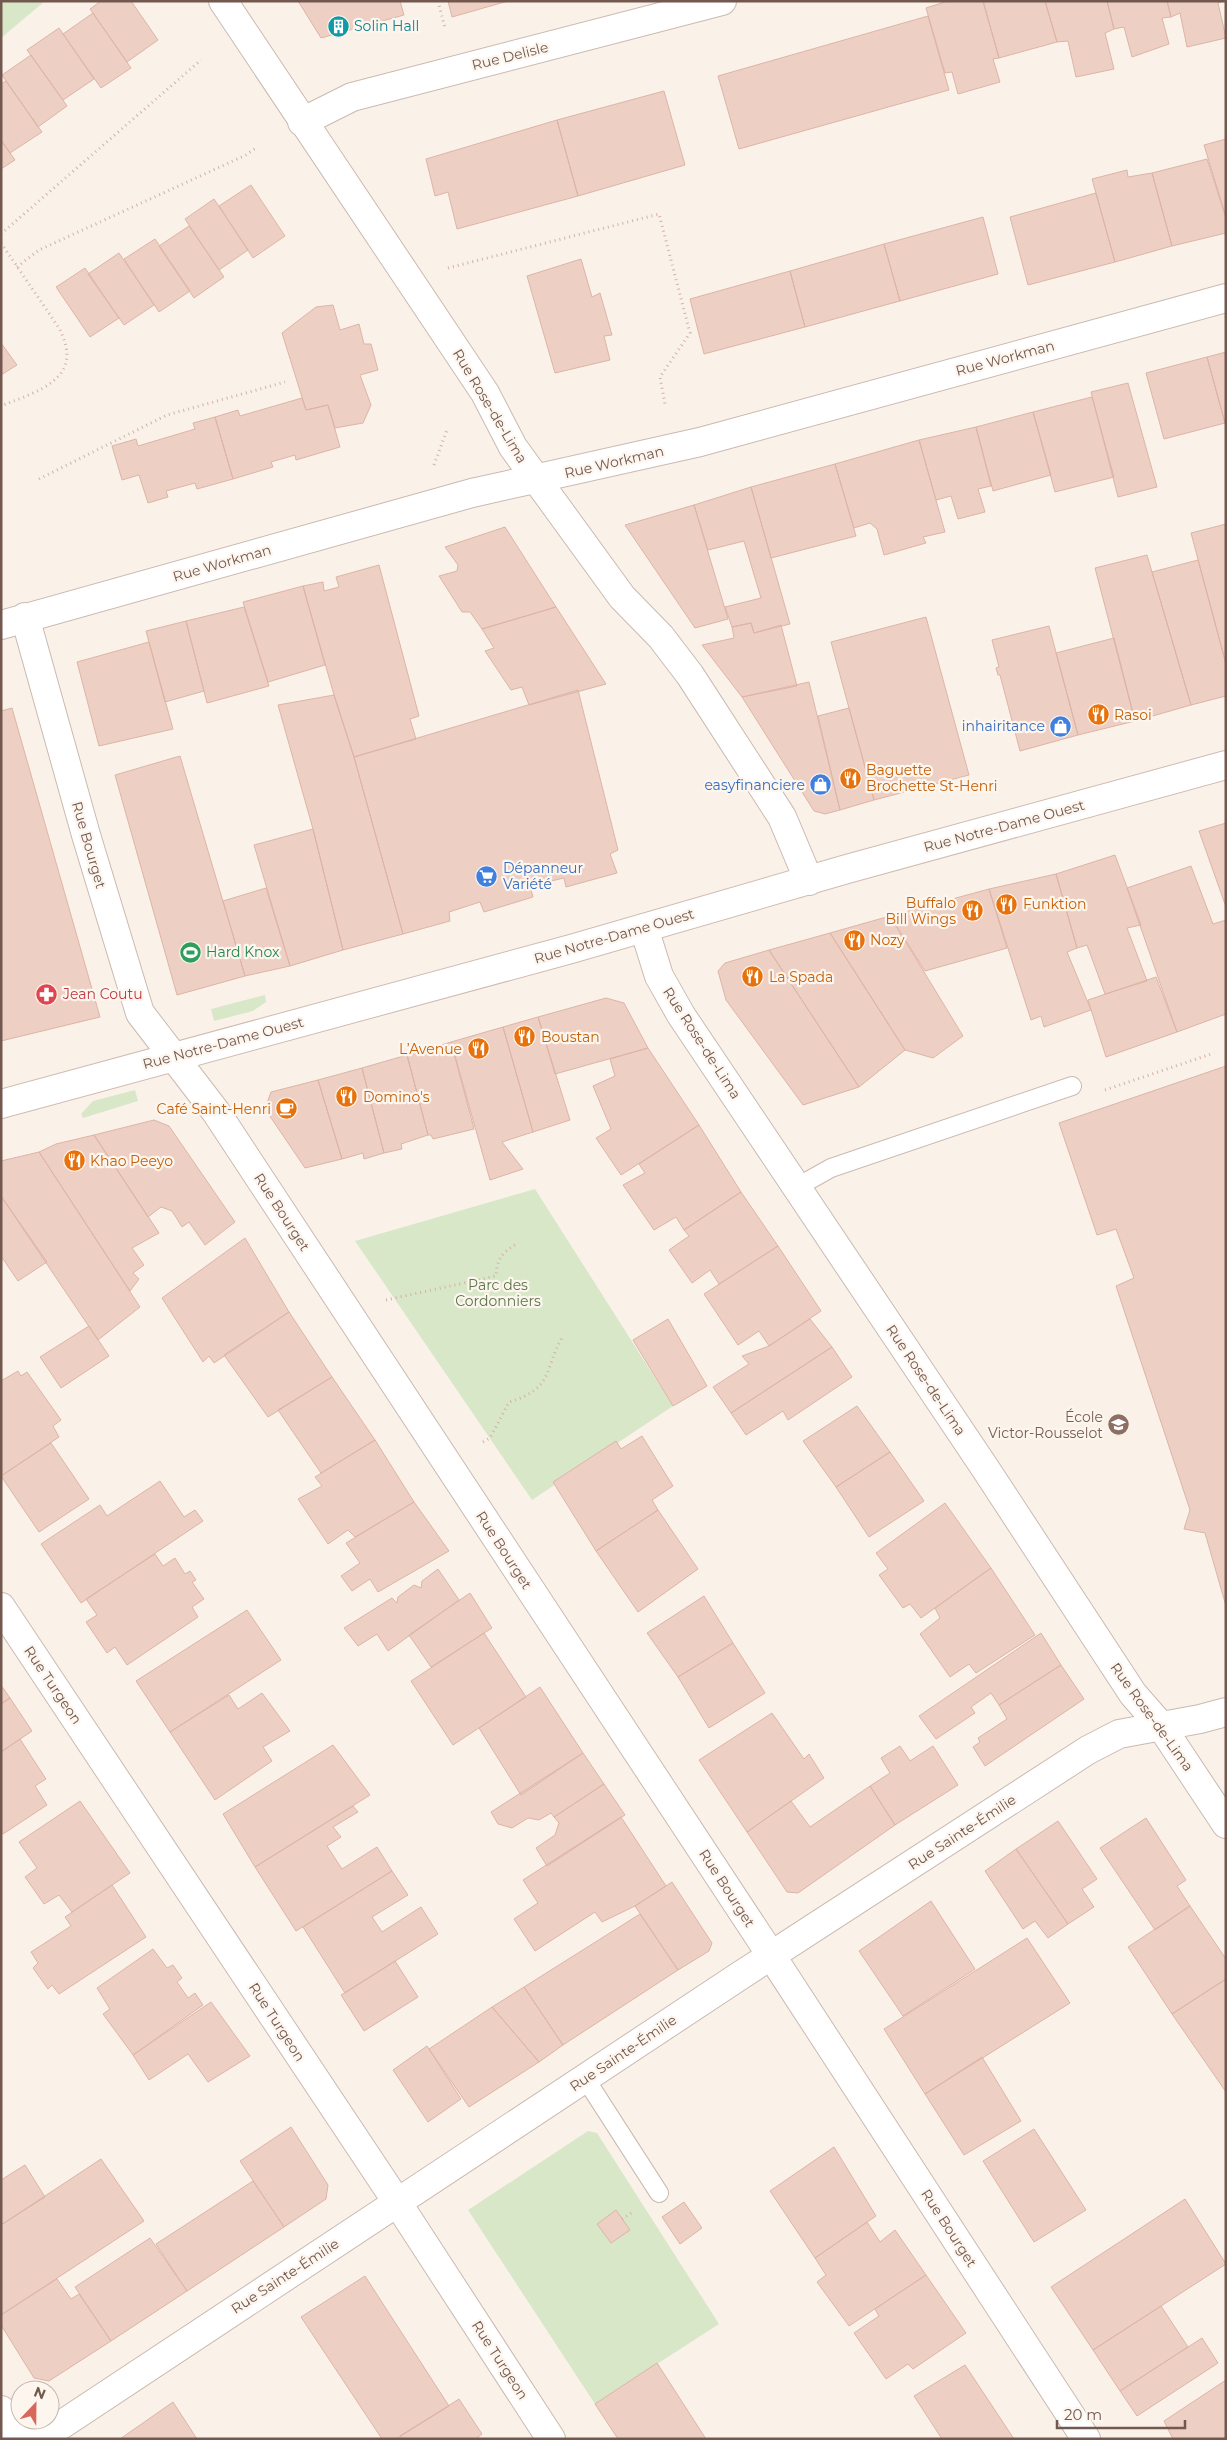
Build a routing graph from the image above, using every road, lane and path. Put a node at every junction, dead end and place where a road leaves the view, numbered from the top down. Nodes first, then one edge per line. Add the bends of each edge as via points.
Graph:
1 (224, 1) edge
2 (438, 1) edge
3 (722, 1) edge
4 (445, 28) dead end
5 (201, 60) dead end
6 (302, 122) junction
7 (257, 147) dead end
8 (1, 234) edge
9 (1, 244) edge
10 (17, 267) junction
11 (448, 268) dead end
12 (1226, 298) edge
13 (285, 382) dead end
14 (665, 404) dead end
15 (1, 406) edge
16 (447, 430) dead end
17 (434, 465) dead end
18 (39, 479) dead end
19 (537, 479) junction
20 (13, 621) edge
21 (1226, 765) edge
22 (809, 882) junction
23 (644, 928) junction
24 (1214, 1053) dead end
25 (173, 1056) junction
26 (1072, 1086) dead end
27 (1105, 1090) dead end
28 (1, 1104) edge
29 (797, 1187) junction
30 (515, 1245) dead end
31 (386, 1300) dead end
32 (563, 1336) dead end
33 (483, 1442) dead end
34 (1, 1606) edge
35 (1226, 1712) edge
36 (1161, 1726) junction
37 (1226, 1824) edge
38 (772, 1956) junction
39 (586, 2078) junction
40 (659, 2193) dead end
41 (397, 2202) junction
42 (1, 2410) edge
43 (20, 2439) edge
44 (40, 2439) edge
45 (551, 2439) edge
46 (1086, 2439) edge

1 - 6 street, Rue Rose-de-Lima
2 - 4 path
3 - 6 street, Rue Delisle via 352,97
5 - 8 path
6 - 19 street, Rue Rose-de-Lima via 485,392 513,447
7 - 10 path via 246,155 38,250
9 - 10 path
10 - 15 path via 59,328 66,340 68,353 58,377 48,388
11 - 14 path via 660,214 690,333 660,377
12 - 19 street, Rue Workman via 700,442
13 - 18 path via 167,415
16 - 17 path
19 - 20 street, Rue Workman via 472,493
19 - 22 street, Rue Rose-de-Lima via 622,597 661,637 690,675 782,817
20 - 25 street, Rue Bourget via 86,835 140,1013
21 - 22 street, Rue Notre-Dame Ouest
22 - 23 street, Rue Notre-Dame Ouest
23 - 25 street, Rue Notre-Dame Ouest
23 - 29 street, Rue Rose-de-Lima via 654,963 672,1000
24 - 27 path
25 - 28 street, Rue Notre-Dame Ouest
25 - 38 street, Rue Bourget via 216,1112
26 - 29 lane via 831,1168
29 - 36 street, Rue Rose-de-Lima via 1133,1694
30 - 31 path via 503,1252 497,1263 496,1276
32 - 33 path via 541,1384 530,1396 509,1402 490,1438
34 - 41 street, Rue Turgeon
35 - 36 street, Rue Sainte-Émilie
36 - 37 street, Rue Rose-de-Lima
36 - 38 street, Rue Sainte-Émilie via 1119,1734 1099,1744
38 - 39 street, Rue Sainte-Émilie
38 - 46 street, Rue Bourget
39 - 40 lane
39 - 41 street, Rue Sainte-Émilie
41 - 44 street, Rue Sainte-Émilie
41 - 45 street, Rue Turgeon
42 - 43 street

